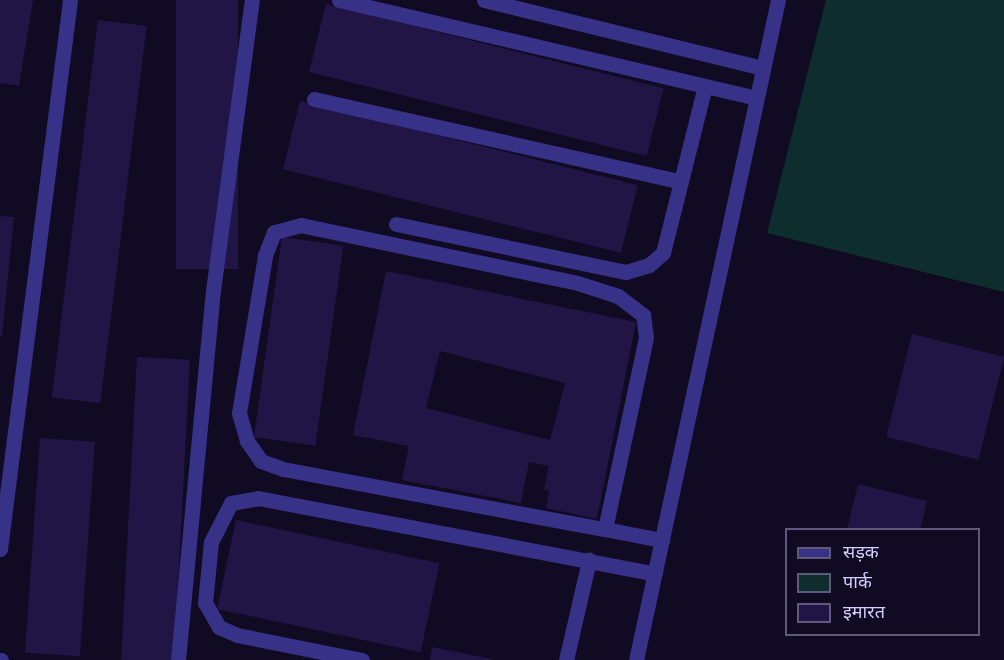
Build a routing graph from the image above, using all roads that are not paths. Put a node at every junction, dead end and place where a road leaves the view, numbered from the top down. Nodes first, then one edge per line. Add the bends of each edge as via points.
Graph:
1 (70, 0) edge
2 (252, 0) edge
3 (339, 0) edge
4 (484, 0) edge
5 (778, 0) edge
6 (764, 68) junction
7 (705, 86) junction
8 (757, 98) junction
9 (315, 99) dead end
10 (681, 182) junction
11 (396, 224) dead end
12 (605, 530) junction
13 (662, 540) junction
14 (0, 549) edge
15 (589, 560) junction
16 (655, 574) junction
17 (178, 660) edge
18 (362, 660) edge
19 (566, 660) edge
20 (636, 660) edge

1 - 14 street
2 - 17 street via 213,291
3 - 7 street
4 - 6 street
5 - 6 street
6 - 8 street
7 - 8 street
7 - 10 street
8 - 13 street
9 - 10 street
10 - 11 street via 663,253 650,265 626,272
12 - 12 street via 283,469 261,461 247,441 239,413 264,256 274,232 301,225 578,283 618,296 643,315 646,338
12 - 13 street
13 - 16 street
15 - 16 street
15 - 18 street via 258,498 231,503 211,542 205,603 219,627 237,635
15 - 19 street
16 - 20 street

